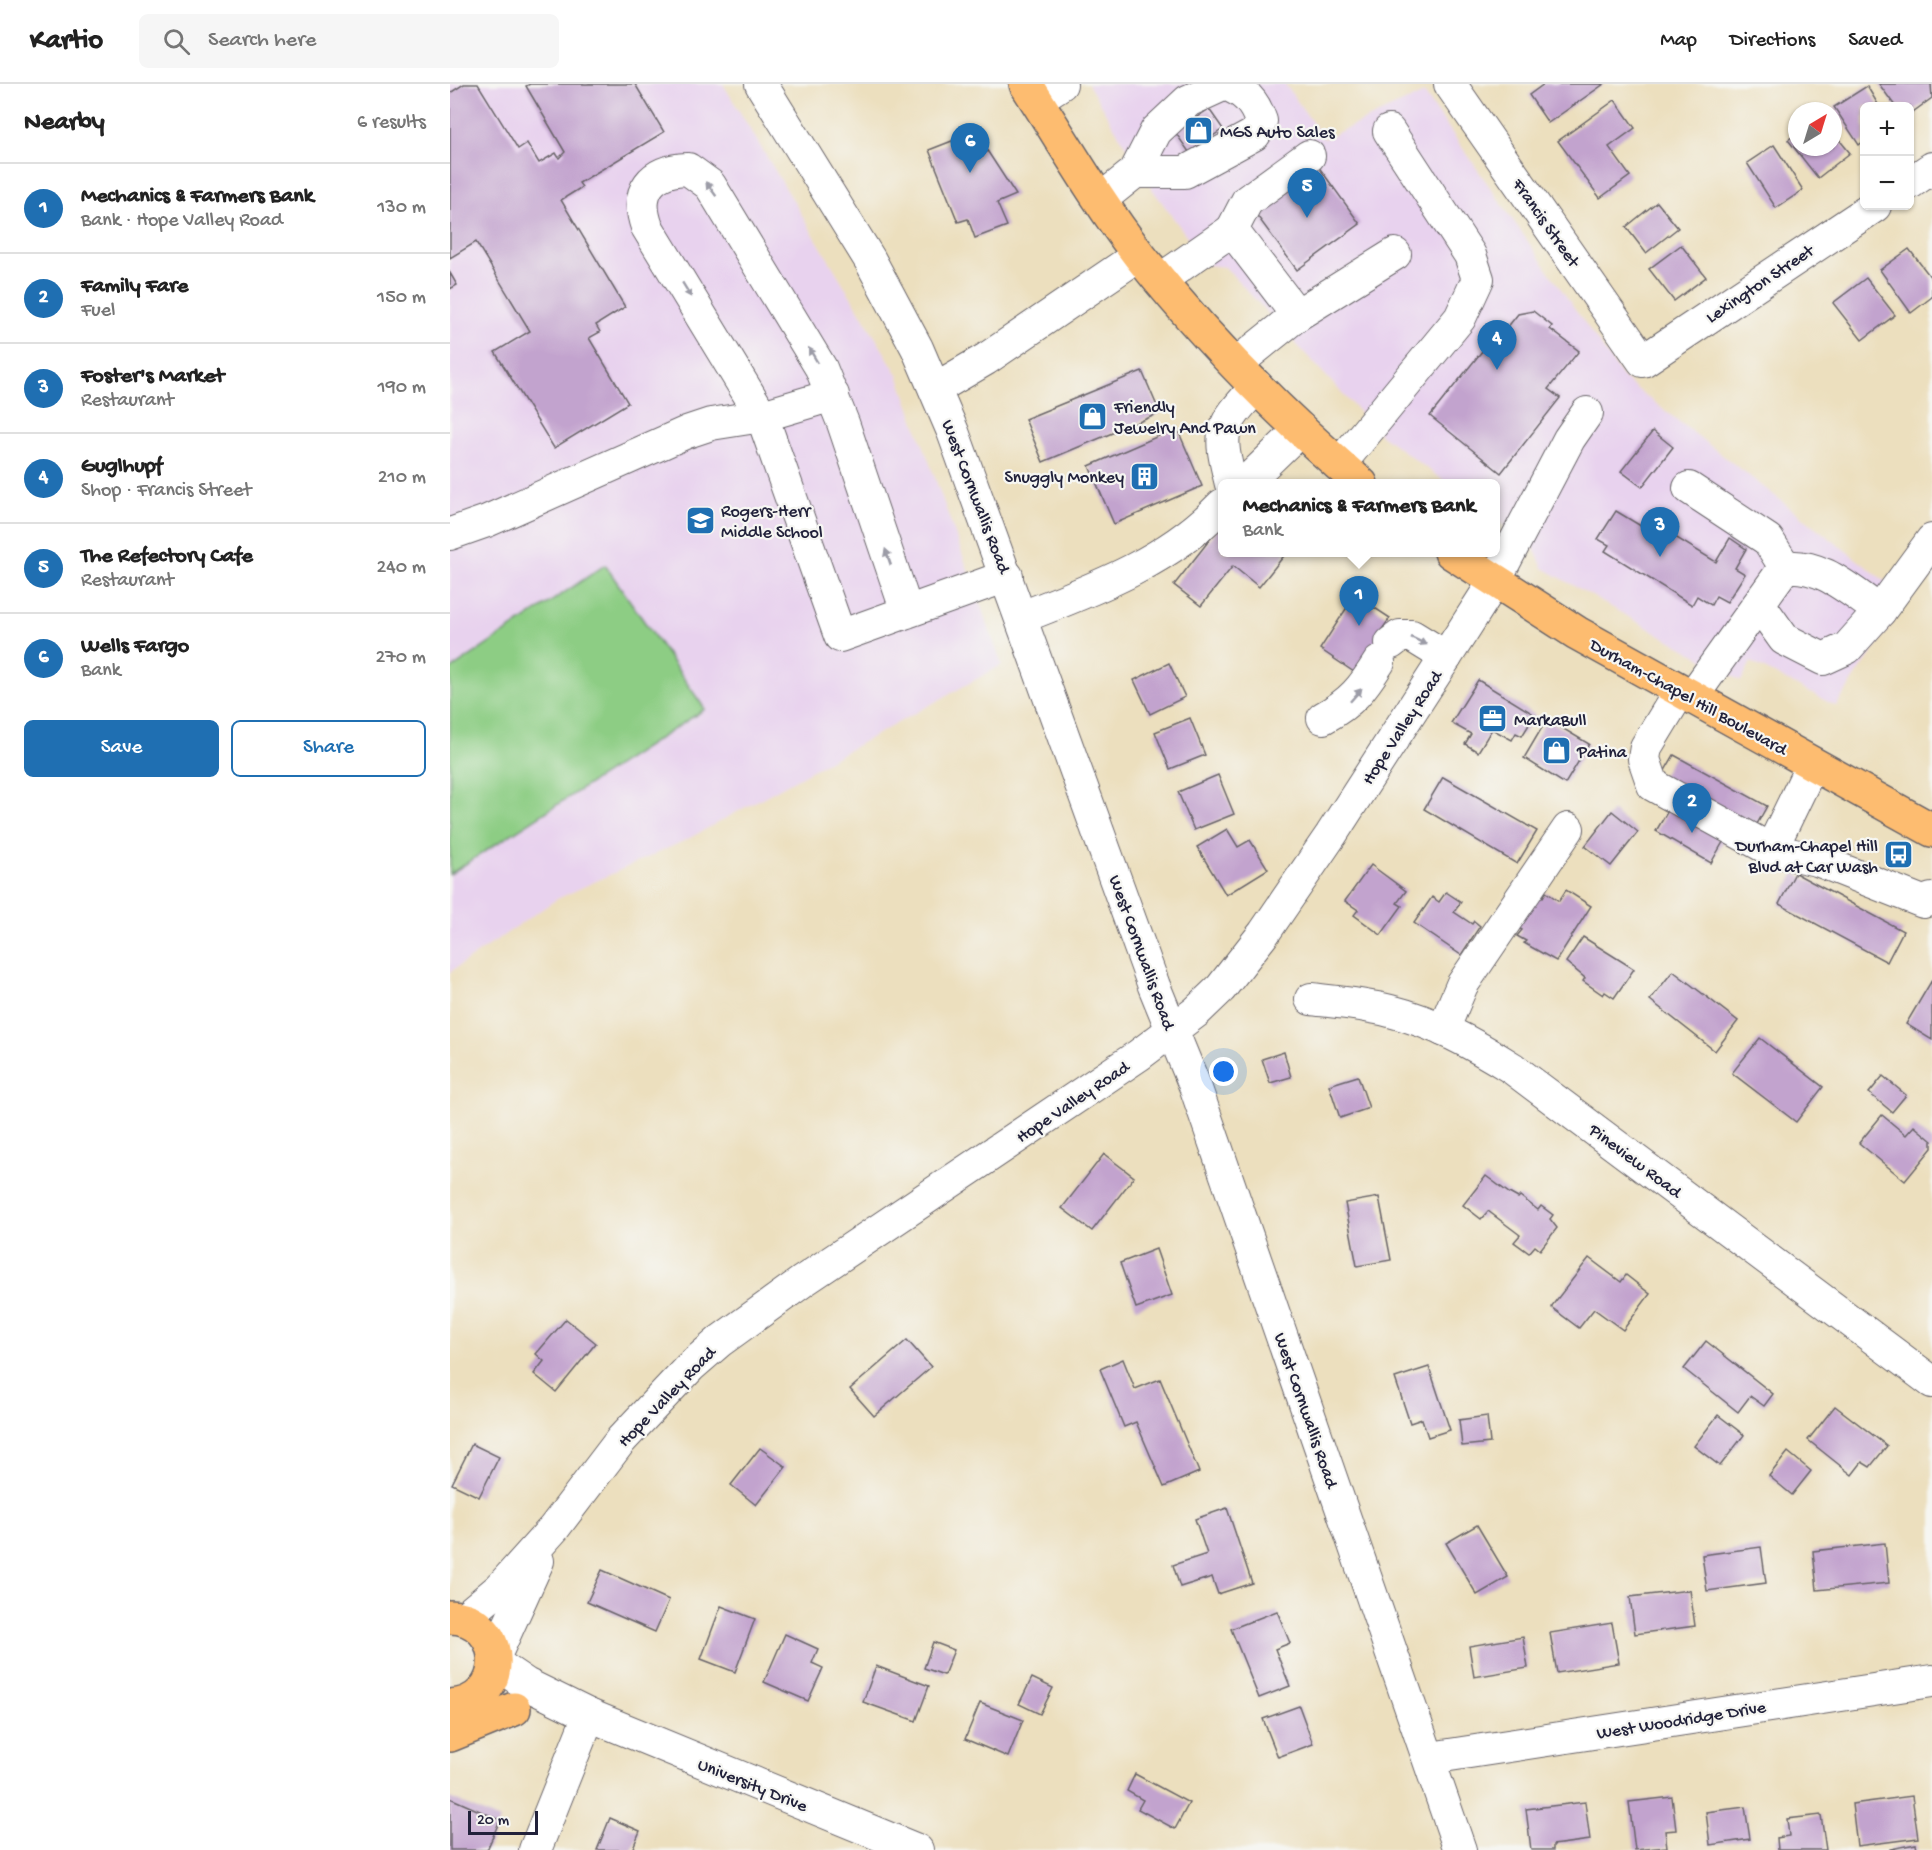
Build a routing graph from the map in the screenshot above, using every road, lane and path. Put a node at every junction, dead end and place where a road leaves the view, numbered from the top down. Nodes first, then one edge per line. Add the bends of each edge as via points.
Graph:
1 (761, 84) edge
2 (1450, 84) edge
3 (1041, 90) edge
4 (1389, 131) dead end
5 (1309, 156) dead end
6 (1932, 168) edge
7 (1135, 172) dead end
8 (1914, 180) edge
9 (1100, 200) junction
10 (1869, 210) edge
11 (1232, 230) junction
12 (1395, 254) dead end
13 (1139, 255) junction
14 (1160, 280) junction
15 (1297, 315) junction
16 (1643, 361) joint
17 (1247, 375) junction
18 (935, 389) junction
19 (833, 395) junction
20 (1587, 413) dead end
21 (762, 416) junction
22 (1301, 429) junction
23 (1350, 474) edge
24 (1230, 479) edge
25 (1248, 479) edge
26 (1689, 488) dead end
27 (1218, 510) edge
28 (450, 534) edge
29 (1932, 540) edge
30 (1458, 557) edge
31 (1785, 567) junction
32 (1007, 576) junction
33 (1494, 582) junction
34 (1759, 604) junction
35 (1880, 611) junction
36 (907, 612) junction
37 (1022, 617) junction
38 (1446, 657) junction
39 (1686, 694) junction
40 (1323, 718) dead end
41 (1812, 765) junction
42 (1568, 829) dead end
43 (1932, 830) edge
44 (1771, 850) junction
45 (1932, 898) edge
46 (1311, 999) dead end
47 (1172, 1030) junction
48 (1443, 1030) junction
49 (1932, 1382) edge
50 (554, 1528) junction
51 (456, 1618) edge
52 (495, 1660) junction
53 (1932, 1681) edge
54 (460, 1704) edge
55 (514, 1709) junction
56 (589, 1715) junction
57 (450, 1735) edge
58 (1430, 1758) junction
59 (535, 1850) edge
60 (917, 1850) edge
61 (1460, 1850) edge

1 - 18 street, West Cornwallis Road via 870,260
2 - 16 street, Francis Street
3 - 9 main road
4 - 23 street via 1470,255 1478,279 1460,318
5 - 11 street via 1247,201
6 - 8 street
7 - 9 street
9 - 13 main road
10 - 16 street, Lexington Street
11 - 14 street
11 - 15 street
12 - 15 street
13 - 14 main road
13 - 18 street
14 - 17 main road
15 - 17 street
17 - 22 main road
17 - 24 street via 1221,436
18 - 32 street, West Cornwallis Road
19 - 21 street
19 -> 21 street via 821,368 710,185 688,169 660,173 647,185 642,200 647,227
36 -> 19 street
20 - 33 street, Hope Valley Road via 1569,439
21 - 28 street via 687,432
21 - 36 street via 840,636
22 - 23 main road
22 - 25 street
26 - 31 street via 1768,540
27 - 37 street via 1168,551 1120,578
29 - 35 street
30 - 33 main road, Durham-Chapel Hill Boulevard
31 - 34 street
31 - 35 street via 1802,565 1822,572
32 - 36 street
32 - 37 street, West Cornwallis Road
33 - 38 street, Hope Valley Road
33 - 39 main road, Durham-Chapel Hill Boulevard
34 - 35 street via 1784,639 1823,659 1847,648
34 - 39 street
37 - 47 street, West Cornwallis Road
40 -> 38 street via 1360,692 1400,636 1412,636
38 - 47 street, Hope Valley Road via 1264,933 1221,988
39 - 41 main road, Durham-Chapel Hill Boulevard
39 - 44 street via 1646,747 1644,759 1653,785
41 - 43 main road, Durham-Chapel Hill Boulevard
41 - 44 street
42 - 48 street via 1462,985
44 - 45 street via 1817,860 1923,902
46 - 48 street, Pineview Road via 1381,1009
47 - 50 street, Hope Valley Road via 720,1341 621,1440
47 - 58 street, West Cornwallis Road
48 - 49 street, Pineview Road via 1512,1068
50 - 51 street, Hope Valley Road via 500,1588
50 - 52 street, Hope Valley Road
51 - 52 main road via 476,1625 486,1635
52 - 54 main road via 489,1684
52 - 56 street, University Drive via 526,1684
53 - 58 street, West Woodridge Drive
54 - 55 street, University Drive
55 - 56 street, University Drive
55 - 57 main road
56 - 59 street
56 - 60 street, University Drive
58 - 61 street, West Cornwallis Road

